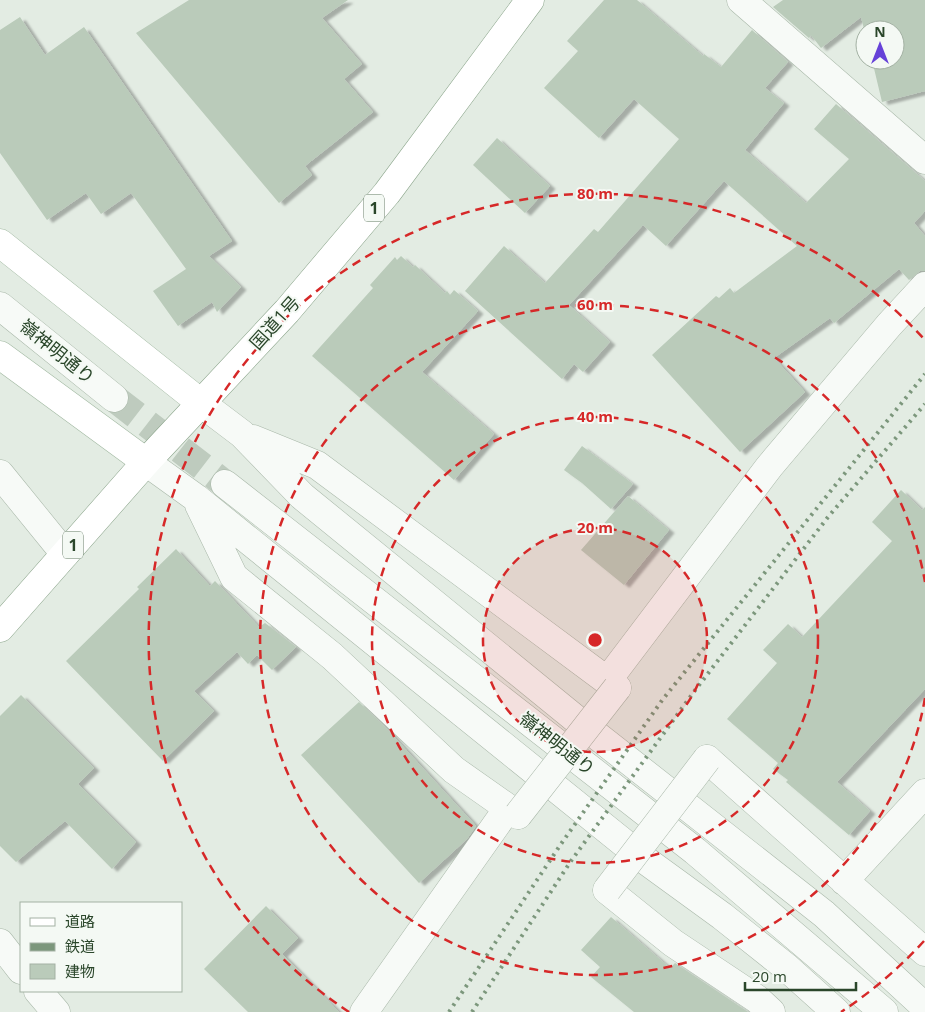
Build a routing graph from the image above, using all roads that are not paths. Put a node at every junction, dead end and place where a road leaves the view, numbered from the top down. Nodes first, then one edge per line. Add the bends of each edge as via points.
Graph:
1 (530, 0) edge
2 (741, 0) edge
3 (920, 146) edge
4 (0, 243) edge
5 (925, 286) edge
6 (0, 306) edge
7 (0, 356) edge
8 (114, 398) tunnel mouth
9 (202, 403) junction
10 (242, 434) junction
11 (146, 462) junction
12 (0, 474) edge
13 (225, 484) tunnel mouth
14 (196, 498) junction
15 (64, 554) junction
16 (0, 628) edge
17 (612, 685) junction
18 (925, 793) edge
19 (513, 812) junction
20 (844, 880) junction
21 (0, 944) edge
22 (925, 952) edge
23 (20, 969) edge
24 (39, 992) edge
25 (925, 1007) edge
26 (758, 1008) edge
27 (56, 1012) edge
28 (364, 1012) edge
29 (836, 1012) edge
30 (884, 1012) edge

1 - 9 main road, 国道1号 / 1 via 387,193 287,311
2 - 3 street
4 - 9 main road
5 - 17 street via 769,466
6 - 8 street, 嶺神明通り
7 - 11 main road
9 - 10 street
9 - 11 main road, 国道1号 / 1
10 - 17 street via 317,465
10 - 25 street via 302,496 577,720 824,914
11 - 14 street
11 - 15 main road, 国道1号 / 1
12 - 15 street
13 - 30 street, 嶺神明通り via 695,851
14 - 19 street via 234,577 332,656 454,770
14 - 29 street via 645,860 786,967
15 - 16 main road, 国道1号 / 1
17 - 19 street, bridge
18 - 20 street
19 - 28 street
20 - 22 street
20 - 26 street, bridge via 707,759 607,890
21 - 23 street
24 - 27 street

